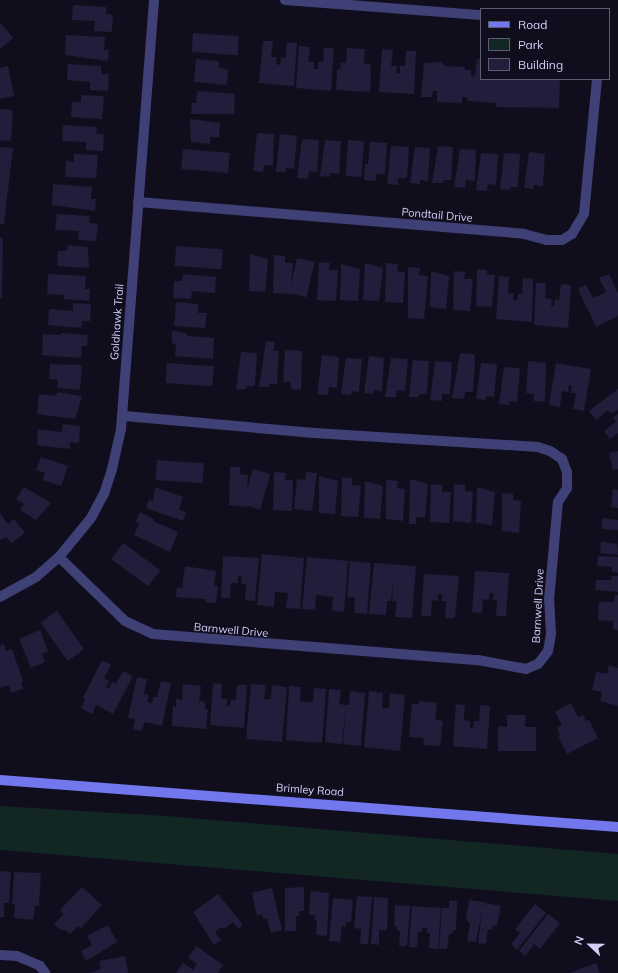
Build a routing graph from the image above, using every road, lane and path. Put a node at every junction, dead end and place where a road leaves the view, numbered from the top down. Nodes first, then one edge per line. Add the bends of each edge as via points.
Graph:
1 (154, 0) edge
2 (285, 0) edge
3 (480, 15) edge
4 (597, 80) edge
5 (138, 202) junction
6 (122, 416) junction
7 (59, 557) junction
8 (0, 598) edge
9 (0, 780) edge
10 (618, 827) edge
11 (0, 955) edge
12 (45, 973) edge

1 - 5 street, Goldhawk Trail
2 - 3 street
4 - 5 street, Pondtail Drive via 584,214 572,234 562,240 546,240 524,234
5 - 6 street, Goldhawk Trail
6 - 7 street, Goldhawk Trail via 119,441 104,494 91,518
6 - 7 street, Barnwell Drive via 322,434 538,447 550,451 562,459 567,472 567,488 558,502 549,600 548,651 538,664 526,669 478,660 153,634 125,621
7 - 8 street, Goldhawk Trail via 36,577
9 - 10 main road, Brimley Road
11 - 12 street via 17,956 40,966

